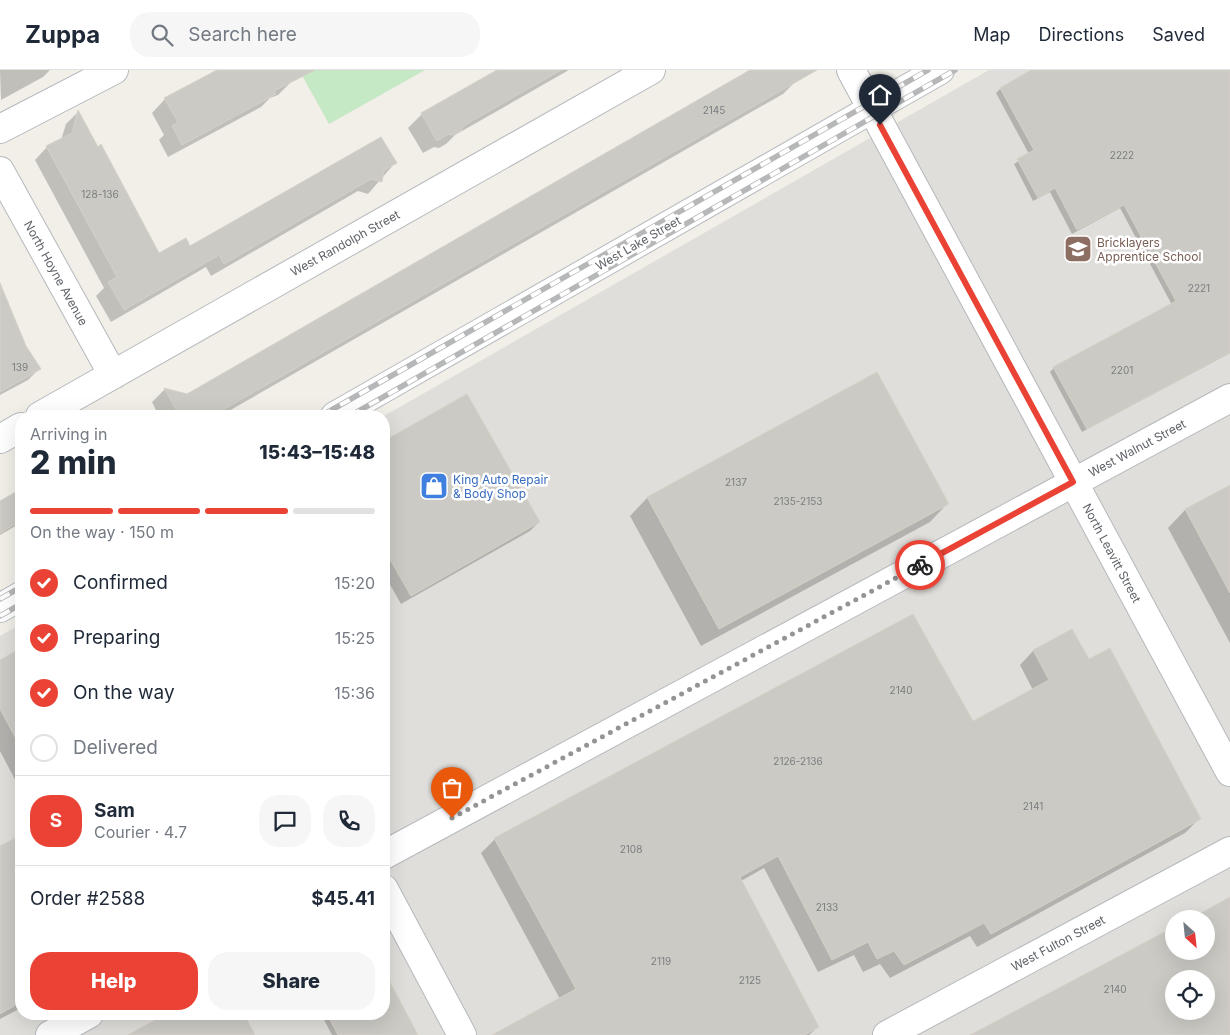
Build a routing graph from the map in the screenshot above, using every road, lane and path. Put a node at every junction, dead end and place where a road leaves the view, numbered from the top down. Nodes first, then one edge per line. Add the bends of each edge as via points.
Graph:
1 (114, 70) edge
2 (651, 70) edge
3 (851, 70) edge
4 (940, 70) edge
5 (872, 109) junction
6 (0, 130) edge
7 (2, 178) edge
8 (113, 374) junction
9 (1230, 398) edge
10 (50, 410) edge
11 (345, 410) edge
12 (15, 430) edge
13 (0, 439) edge
14 (1073, 482) junction
15 (15, 599) edge
16 (0, 608) edge
17 (1230, 772) edge
18 (1230, 851) edge
19 (390, 852) edge
20 (390, 901) edge
21 (78, 1020) edge
22 (50, 1035) edge
23 (462, 1035) edge
24 (887, 1035) edge

1 - 6 street
2 - 8 street, West Randolph Street
3 - 5 street, North Leavitt Street
4 - 5 street, West Lake Street
5 - 11 street, West Lake Street
5 - 14 street, North Leavitt Street
7 - 8 street, North Hoyne Avenue
8 - 10 street, West Randolph Street
9 - 14 street, West Walnut Street
12 - 13 street
14 - 17 street, North Leavitt Street
14 - 19 street, West Walnut Street
15 - 16 street
18 - 24 street, West Fulton Street
20 - 23 street
21 - 22 street

